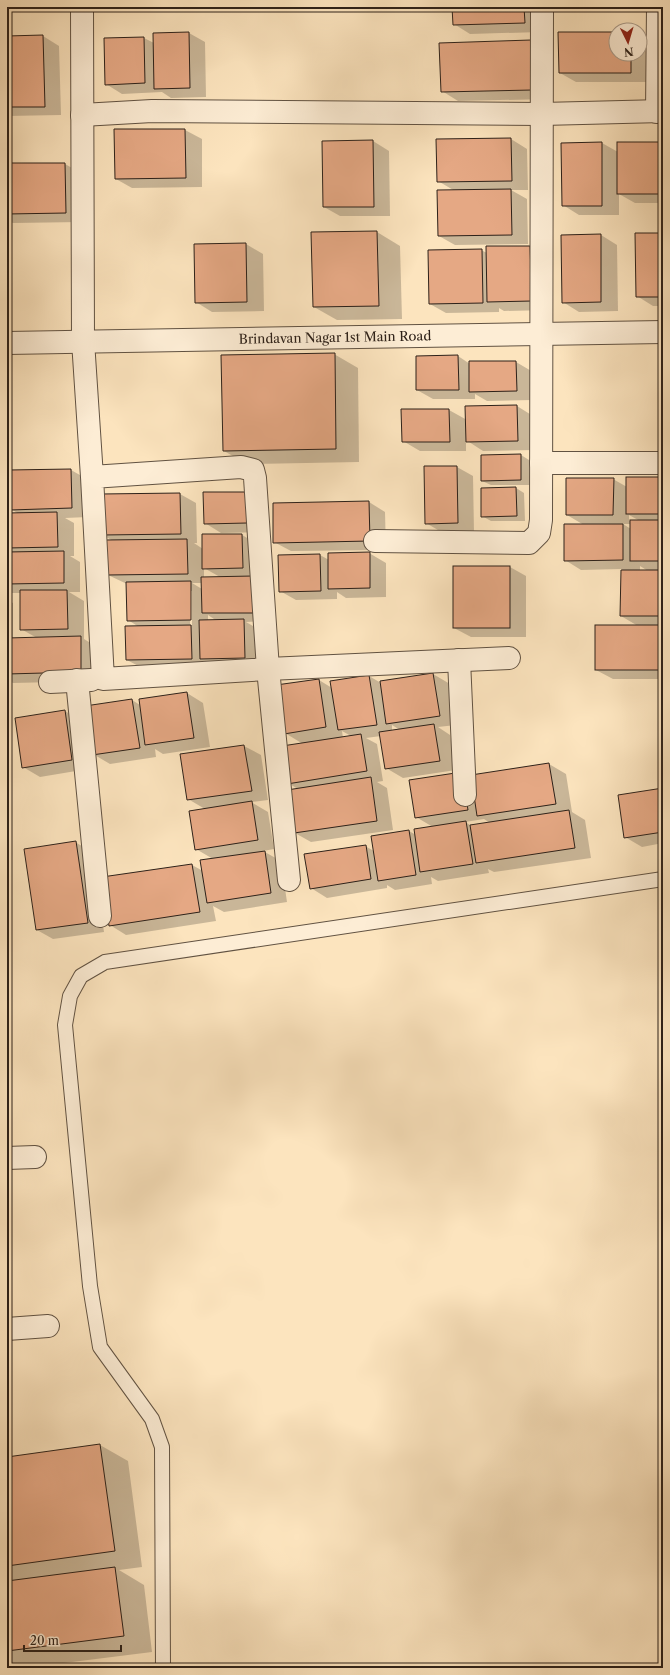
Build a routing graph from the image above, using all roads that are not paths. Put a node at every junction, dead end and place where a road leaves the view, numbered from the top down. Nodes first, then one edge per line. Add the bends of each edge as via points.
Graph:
1 (82, 7) edge
2 (542, 7) edge
3 (658, 7) edge
4 (660, 112) edge
5 (542, 114) junction
6 (82, 115) junction
7 (663, 332) edge
8 (542, 334) junction
9 (83, 341) junction
10 (7, 343) edge
11 (541, 463) junction
12 (663, 463) edge
13 (92, 477) junction
14 (375, 541) dead end
15 (509, 658) dead end
16 (459, 660) junction
17 (268, 669) junction
18 (77, 680) junction
19 (103, 680) junction
20 (50, 682) dead end
21 (465, 795) dead end
22 (663, 879) edge
23 (289, 880) dead end
24 (100, 916) dead end
25 (35, 1157) dead end
26 (7, 1158) edge
27 (48, 1326) dead end
28 (7, 1329) edge
29 (163, 1668) edge

1 - 6 street
2 - 5 street
3 - 4 street
4 - 5 street
5 - 6 street via 152,111
5 - 8 street
6 - 9 street
7 - 8 street, Brindavan Nagar 1st Main Road
8 - 9 street, Brindavan Nagar 1st Main Road
8 - 11 street
9 - 10 street, Brindavan Nagar 1st Main Road
9 - 13 street
11 - 12 street
11 - 14 street via 541,520 539,533 529,543
13 - 17 street via 241,467 253,470 256,478
13 - 19 street
15 - 16 street
16 - 17 street
16 - 21 street
17 - 19 street
17 - 23 street
18 - 19 street
18 - 20 street
18 - 24 street
22 - 29 lane via 105,962 81,976 70,996 65,1025 90,1286 100,1347 152,1419 162,1447
25 - 26 street
27 - 28 street

